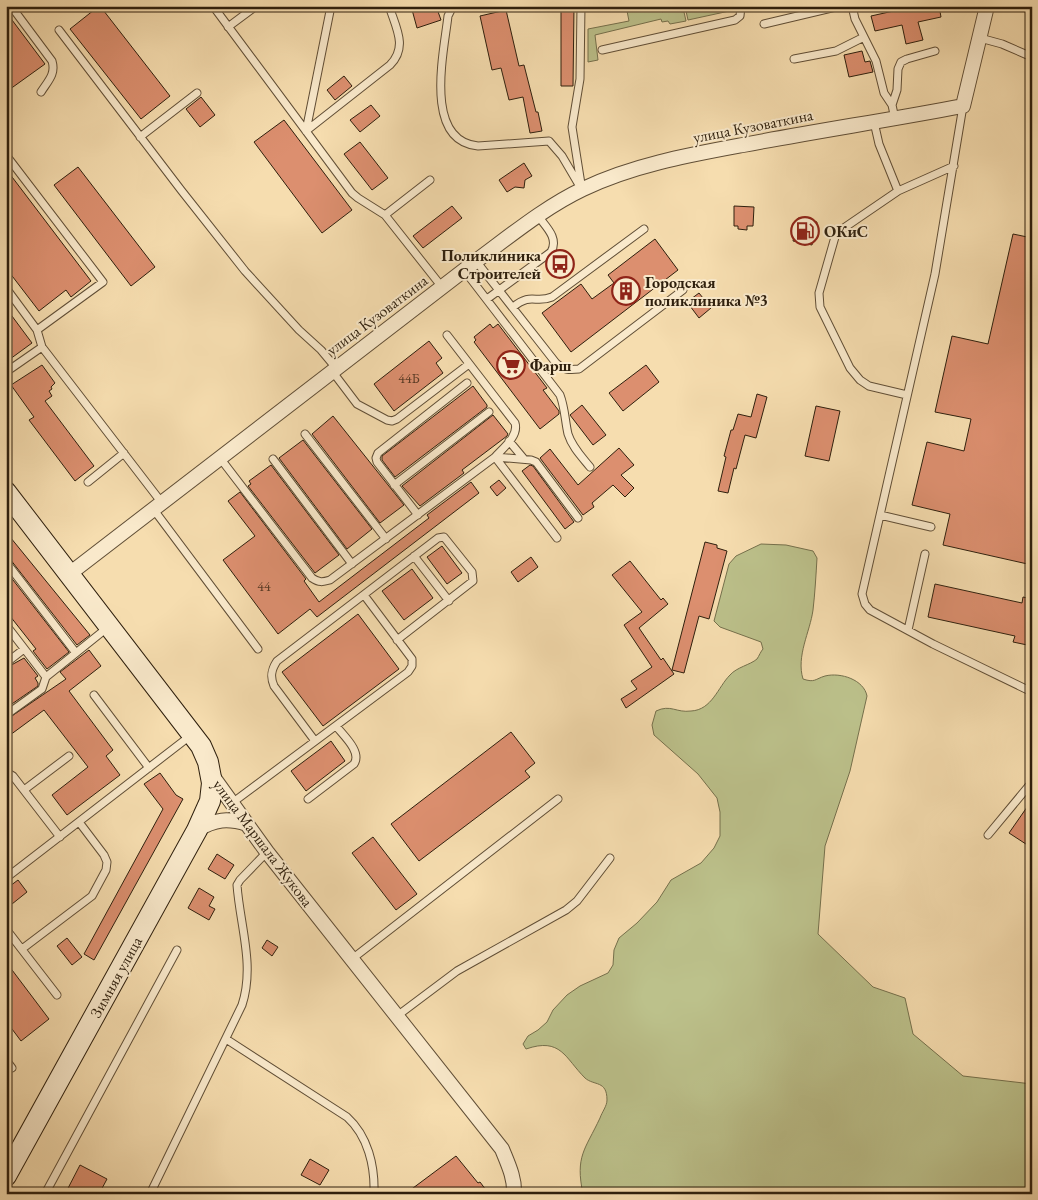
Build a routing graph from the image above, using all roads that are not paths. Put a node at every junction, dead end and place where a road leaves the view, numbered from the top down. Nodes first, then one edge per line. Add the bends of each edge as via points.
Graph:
1 (11, 6) edge
2 (213, 6) edge
3 (256, 6) edge
4 (330, 6) edge
5 (389, 6) edge
6 (453, 6) edge
7 (582, 6) edge
8 (741, 6) edge
9 (840, 6) edge
10 (852, 6) edge
11 (987, 6) edge
12 (764, 24) dead end
13 (228, 27) junction
14 (59, 30) dead end
15 (864, 37) junction
16 (980, 38) junction
17 (602, 50) dead end
18 (935, 51) dead end
19 (1032, 57) edge
20 (794, 59) dead end
21 (41, 92) dead end
22 (197, 93) dead end
23 (892, 104) junction
24 (963, 106) junction
25 (895, 119) junction
26 (874, 122) junction
27 (306, 131) junction
28 (140, 137) junction
29 (7, 160) edge
30 (954, 166) junction
31 (430, 180) dead end
32 (582, 190) junction
33 (898, 191) junction
34 (386, 214) junction
35 (538, 216) junction
36 (644, 228) dead end
37 (476, 261) junction
38 (464, 270) junction
39 (442, 287) junction
40 (6, 288) edge
41 (499, 290) junction
42 (683, 290) dead end
43 (487, 299) junction
44 (513, 307) junction
45 (37, 330) junction
46 (447, 335) dead end
47 (42, 347) junction
48 (469, 364) junction
49 (334, 370) junction
50 (6, 372) edge
51 (467, 383) dead end
52 (907, 395) junction
53 (489, 412) dead end
54 (305, 434) dead end
55 (509, 441) junction
56 (124, 453) junction
57 (495, 457) junction
58 (220, 458) junction
59 (273, 459) dead end
60 (524, 459) junction
61 (590, 467) dead end
62 (88, 482) dead end
63 (394, 485) junction
64 (6, 492) edge
65 (158, 507) junction
66 (418, 515) junction
67 (880, 515) junction
68 (578, 518) dead end
69 (931, 527) dead end
70 (556, 538) dead end
71 (386, 539) junction
72 (925, 554) dead end
73 (414, 556) junction
74 (6, 562) edge
75 (352, 564) junction
76 (68, 575) junction
77 (364, 595) junction
78 (449, 601) junction
79 (6, 625) edge
80 (109, 627) junction
81 (908, 630) junction
82 (397, 640) junction
83 (24, 649) junction
84 (258, 649) dead end
85 (76, 653) junction
86 (6, 663) edge
87 (46, 677) junction
88 (1032, 692) edge
89 (94, 695) dead end
90 (6, 715) edge
91 (336, 726) junction
92 (192, 734) junction
93 (315, 742) junction
94 (69, 756) dead end
95 (150, 768) junction
96 (6, 772) edge
97 (211, 774) junction
98 (1032, 782) edge
99 (24, 790) junction
100 (308, 799) dead end
101 (558, 799) dead end
102 (232, 802) junction
103 (79, 822) junction
104 (248, 824) junction
105 (198, 830) junction
106 (988, 835) dead end
107 (60, 837) junction
108 (267, 852) junction
109 (610, 858) dead end
110 (6, 878) edge
111 (6, 929) edge
112 (22, 949) junction
113 (177, 950) dead end
114 (352, 959) junction
115 (58, 994) dead end
116 (397, 1016) junction
117 (226, 1039) junction
118 (6, 1060) edge
119 (12, 1068) dead end
120 (6, 1176) edge
121 (45, 1194) edge
122 (150, 1194) edge
123 (374, 1194) edge
124 (514, 1194) edge

1 - 21 lane via 54,66
2 - 13 lane
3 - 13 lane
4 - 27 lane
5 - 27 lane via 400,42 397,58
6 - 32 lane via 448,16 441,89 443,112 454,135 461,142 478,146 549,141
7 - 32 lane via 580,79 572,126
8 - 17 lane via 740,16 735,20
9 - 12 lane
10 - 15 lane
11 - 16 street
13 - 27 lane
14 - 28 lane
15 - 20 lane via 836,51
15 - 23 lane via 876,60 884,93
16 - 19 lane
16 - 24 street
18 - 23 lane via 901,62
22 - 28 lane
23 - 25 lane
24 - 25 street, улица Кузоваткина
24 - 30 lane
25 - 26 street, улица Кузоваткина
26 - 32 street, улица Кузоваткина via 662,162 610,177
26 - 33 lane via 878,144
27 - 34 lane via 352,193
28 - 49 lane via 245,270 298,330 321,350
29 - 45 lane via 103,282
30 - 33 lane
30 - 52 lane via 935,274
31 - 34 lane
32 - 35 street, улица Кузоваткина
33 - 52 lane via 838,232 818,300 850,368 860,380 870,386
34 - 39 lane
35 - 37 street, улица Кузоваткина
35 - 41 lane via 552,236 554,247
36 - 44 lane via 552,297 525,299
37 - 38 street, улица Кузоваткина
37 - 41 lane
38 - 39 street, улица Кузоваткина
38 - 43 lane
39 - 49 street, улица Кузоваткина
40 - 45 lane
41 - 43 lane
41 - 44 lane
42 - 44 lane via 579,369 571,370 556,363
43 - 61 lane via 560,396 568,434
45 - 47 lane
46 - 48 lane
47 - 50 lane
47 - 56 lane
48 - 49 lane via 392,421 357,404
48 - 55 lane via 516,423 516,431
49 - 58 street, улица Кузоваткина
51 - 63 lane via 378,453 377,462
52 - 67 lane
53 - 63 lane
54 - 71 lane
55 - 57 lane
55 - 60 lane
56 - 62 lane
56 - 65 lane
57 - 60 lane
57 - 66 lane
57 - 70 lane
58 - 65 street, улица Кузоваткина
58 - 75 lane via 312,578 323,582 330,580
59 - 75 lane
60 - 68 lane via 536,462
63 - 66 lane
64 - 76 main road, улица Маршала Жукова
65 - 76 street, улица Кузоваткина
65 - 84 lane
66 - 71 lane
67 - 69 lane
67 - 81 lane via 862,594 870,610
71 - 75 lane
72 - 81 lane
73 - 77 lane
73 - 78 lane
73 - 78 lane via 438,538 446,539 474,576 470,584
74 - 85 lane
76 - 80 main road, улица Маршала Жукова
77 - 82 lane
77 - 93 lane via 277,661 273,668 271,681
78 - 82 lane
79 - 83 lane
80 - 85 lane
80 - 92 main road, улица Маршала Жукова
81 - 88 lane
82 - 91 lane via 412,660 408,672
83 - 86 lane
83 - 87 lane
85 - 87 lane
87 - 90 lane via 42,689
89 - 95 lane
91 - 93 lane
91 - 100 lane via 355,752 356,760
92 - 95 lane
92 - 97 main road, улица Маршала Жукова
93 - 102 lane
94 - 99 lane
95 - 103 lane
96 - 99 lane
97 - 102 street, улица Маршала Жукова
97 - 105 main road, Зимняя улица via 210,801
98 - 106 lane
99 - 107 lane
101 - 114 lane
102 - 104 street, улица Маршала Жукова
102 - 105 street
103 - 107 lane
103 - 112 lane via 104,855 106,870 92,896
104 - 105 street via 224,820
104 - 108 street, улица Маршала Жукова
105 - 120 main road, Зимняя улица
107 - 110 lane
108 - 114 street, улица Маршала Жукова
108 - 117 lane via 237,885 247,984 242,1005
109 - 116 lane via 577,901 566,910 456,971
111 - 112 lane
112 - 115 lane
113 - 121 lane
114 - 116 street, улица Маршала Жукова
116 - 124 street, улица Маршала Жукова via 502,1149 515,1186
117 - 122 lane
117 - 123 lane via 356,1125 365,1140 374,1178
118 - 119 lane

